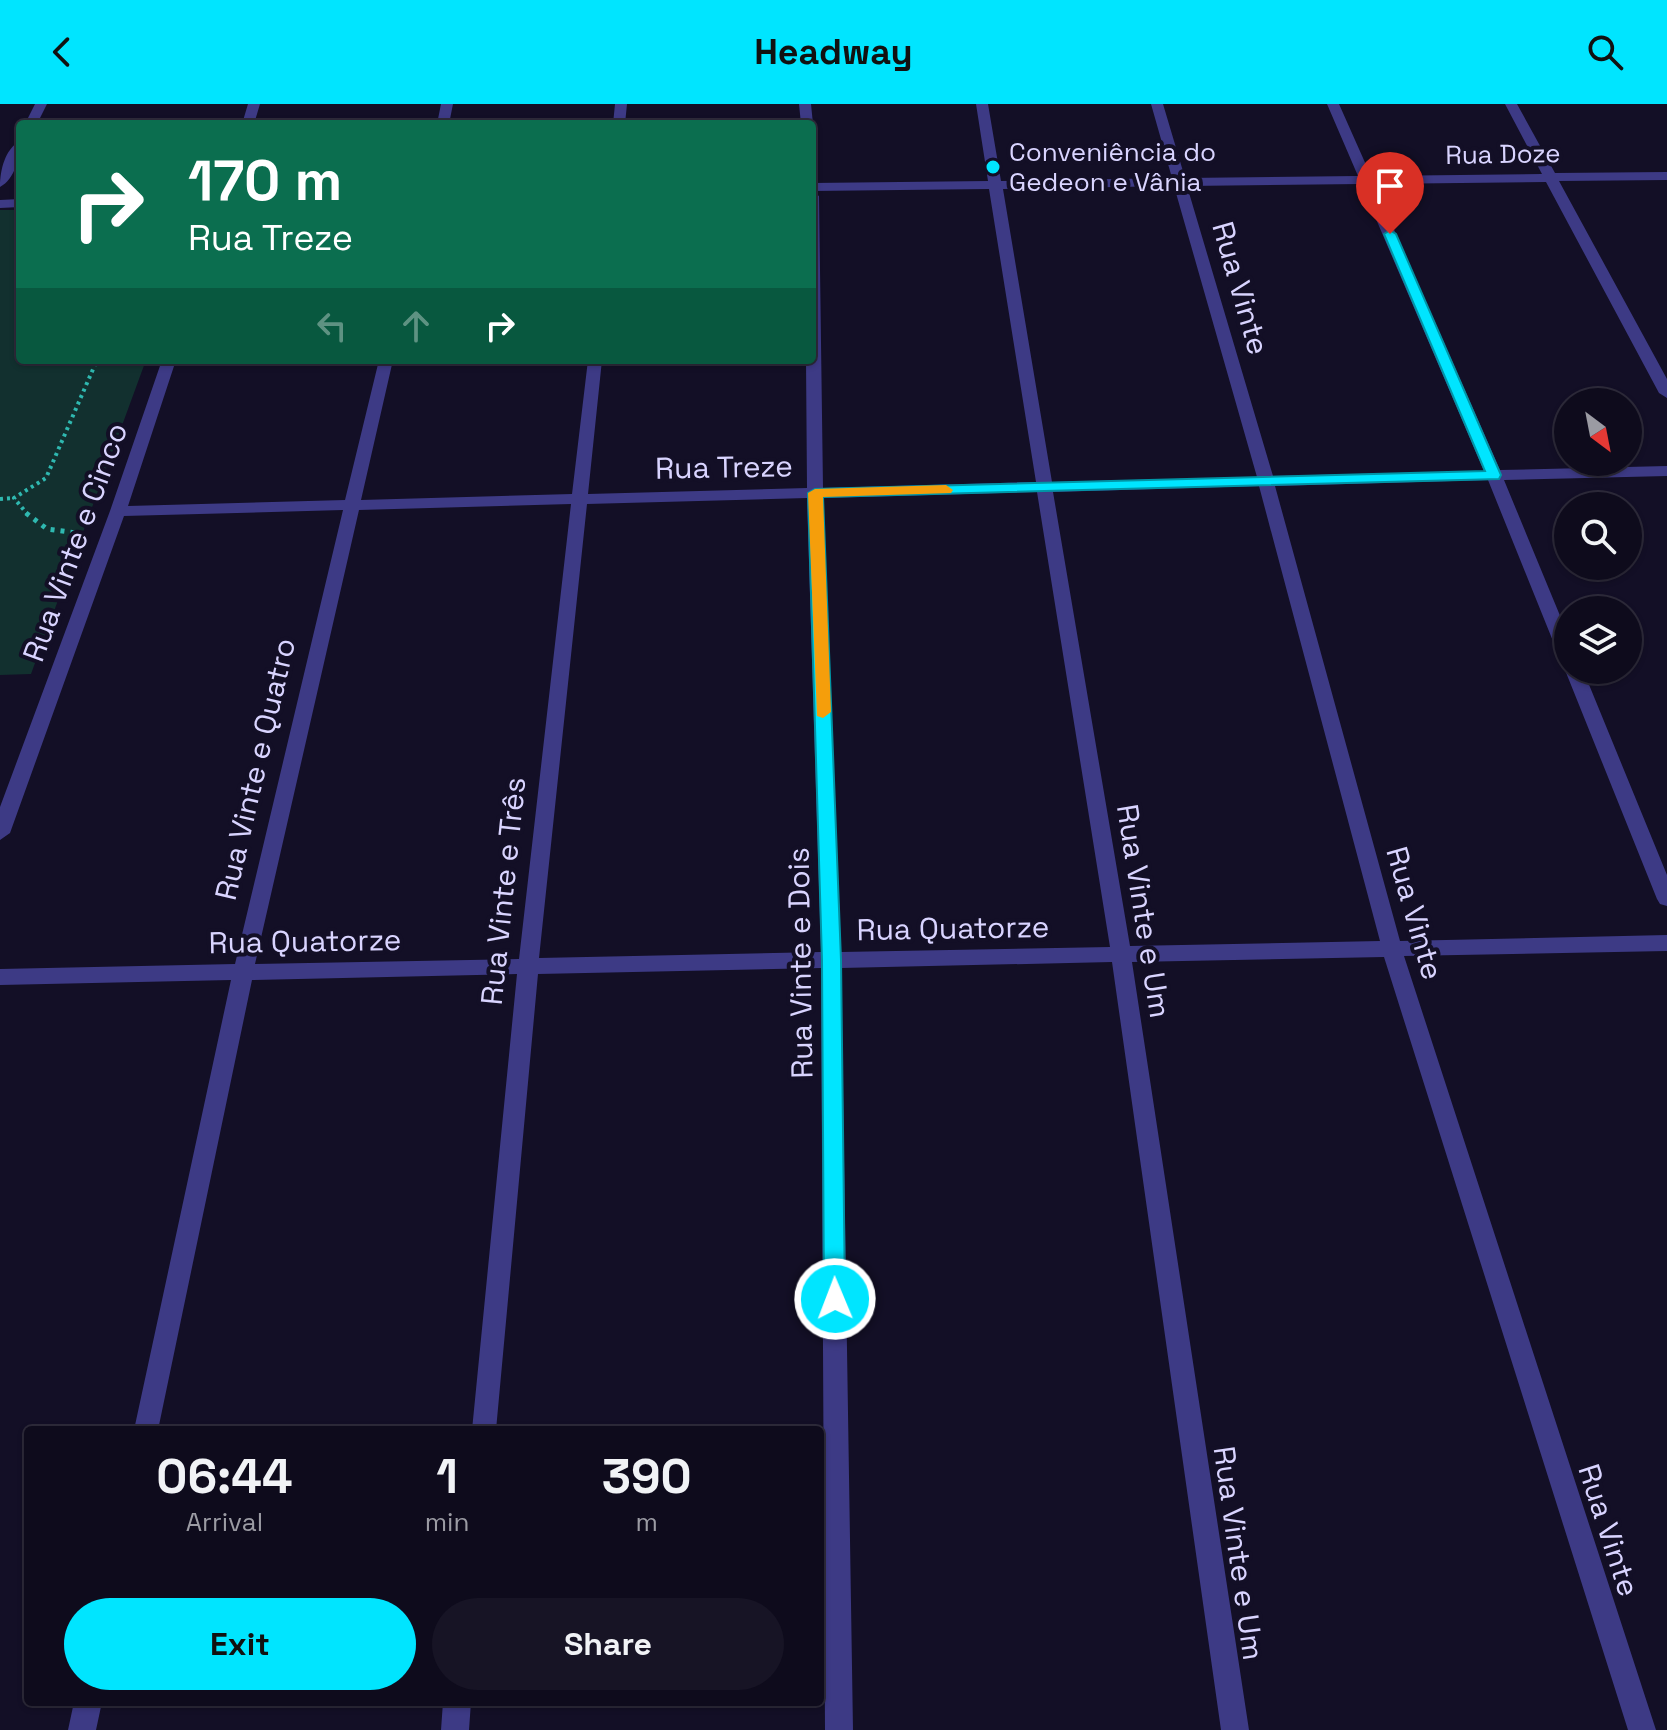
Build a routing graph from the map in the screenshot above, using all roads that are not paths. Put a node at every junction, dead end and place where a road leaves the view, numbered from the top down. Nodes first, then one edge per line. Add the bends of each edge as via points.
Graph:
1 (982, 104) edge
2 (1157, 104) edge
3 (1333, 104) edge
4 (1511, 104) edge
5 (16, 153) edge
6 (1667, 176) edge
7 (1550, 177) junction
8 (1179, 180) junction
9 (1367, 180) junction
10 (0, 183) edge
11 (995, 185) junction
12 (816, 187) edge
13 (168, 364) edge
14 (385, 364) edge
15 (595, 364) edge
16 (814, 364) edge
17 (1667, 393) edge
18 (1667, 471) edge
19 (1494, 475) junction
20 (1266, 481) junction
21 (1046, 487) junction
22 (815, 493) junction
23 (581, 499) junction
24 (351, 505) junction
25 (118, 511) junction
26 (1554, 622) edge
27 (1580, 684) edge
28 (0, 833) edge
29 (1667, 899) edge
30 (1667, 943) edge
31 (1392, 949) junction
32 (1121, 954) junction
33 (831, 960) junction
34 (528, 966) junction
35 (243, 972) junction
36 (0, 977) edge
37 (147, 1426) edge
38 (484, 1426) edge
39 (87, 1706) edge
40 (457, 1706) edge
41 (82, 1730) edge
42 (455, 1730) edge
43 (839, 1730) edge
44 (1235, 1730) edge
45 (1642, 1730) edge

1 - 11 street, Rua Vinte e Um
2 - 8 street, Rua Vinte
3 - 9 street
4 - 7 street
5 - 10 street
6 - 7 street, Rua Doze
7 - 9 street, Rua Doze
7 - 17 street
8 - 9 street, Rua Doze
8 - 11 street, Rua Doze
8 - 20 street, Rua Vinte
9 - 19 street
11 - 12 street, Rua Doze
11 - 21 street, Rua Vinte e Um
13 - 25 street, Rua Vinte e Cinco
14 - 24 street, Rua Vinte e Quatro
15 - 23 street, Rua Vinte e Três
16 - 22 street, Rua Vinte e Dois
18 - 19 street, Rua Treze
19 - 20 street, Rua Treze
19 - 26 street
20 - 21 street, Rua Treze
20 - 31 street, Rua Vinte
21 - 22 street, Rua Treze
21 - 32 street, Rua Vinte e Um
22 - 23 street, Rua Treze
22 - 33 street, Rua Vinte e Dois
23 - 24 street, Rua Treze
23 - 34 street, Rua Vinte e Três
24 - 25 street, Rua Treze
24 - 35 street, Rua Vinte e Quatro
25 - 28 street, Rua Vinte e Cinco
27 - 29 street
30 - 31 street, Rua Quatorze
31 - 32 street, Rua Quatorze
31 - 45 street, Rua Vinte
32 - 33 street, Rua Quatorze
32 - 44 street, Rua Vinte e Um
33 - 34 street, Rua Quatorze
33 - 43 street, Rua Vinte e Dois
34 - 35 street, Rua Quatorze
34 - 38 street, Rua Vinte e Três
35 - 36 street, Rua Quatorze
35 - 37 street, Rua Vinte e Quatro
39 - 41 street
40 - 42 street

